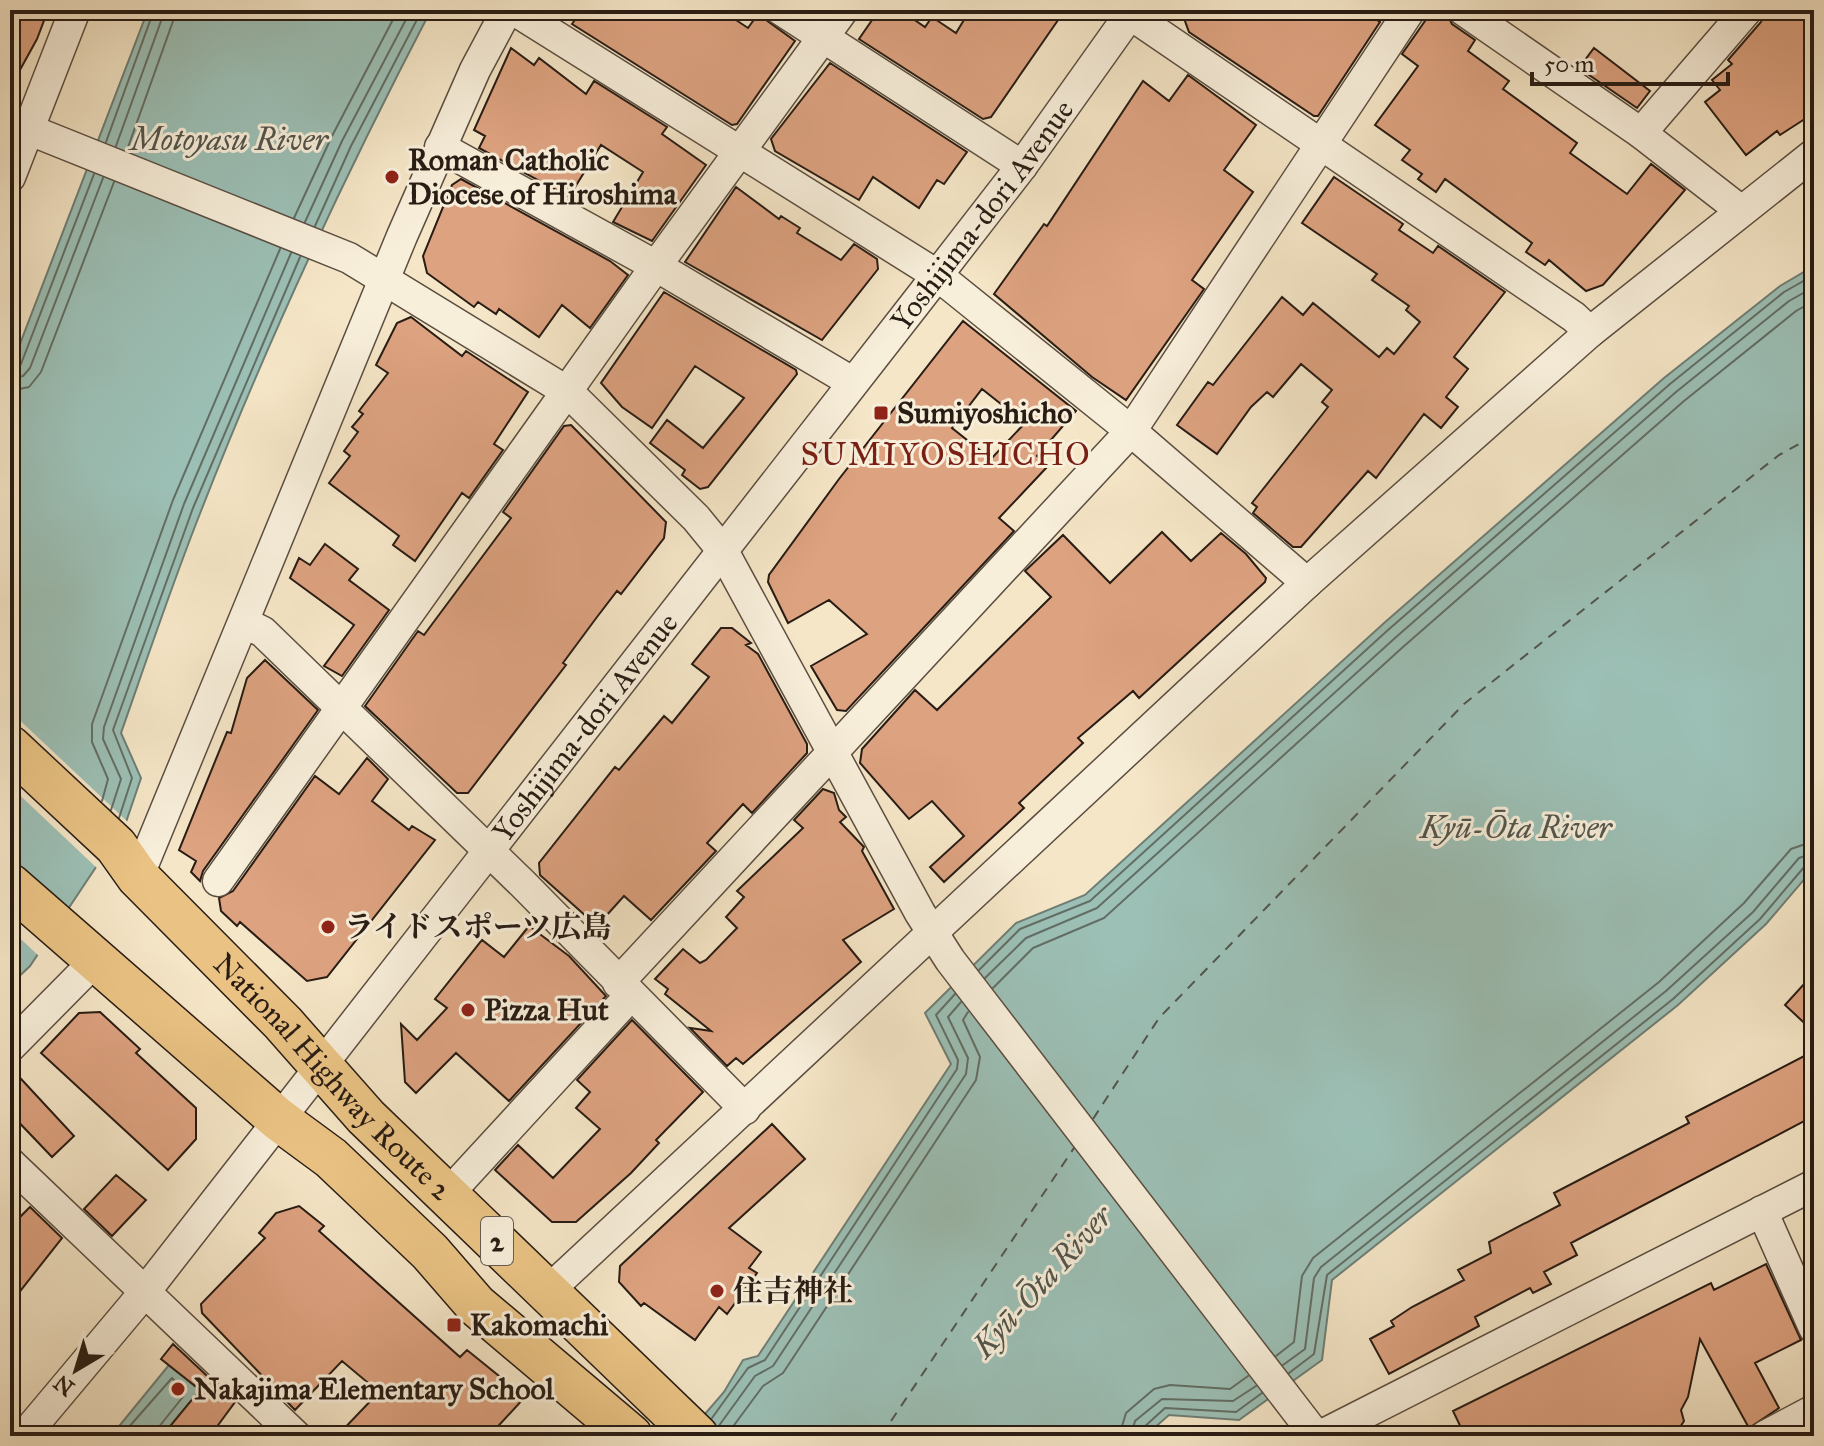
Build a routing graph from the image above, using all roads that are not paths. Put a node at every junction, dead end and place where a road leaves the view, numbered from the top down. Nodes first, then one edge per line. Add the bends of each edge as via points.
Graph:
1 (75, 10) edge
2 (507, 10) edge
3 (514, 10) edge
4 (781, 10) edge
5 (843, 10) edge
6 (1410, 10) edge
7 (1463, 10) edge
8 (1747, 10) edge
9 (1129, 11) edge
10 (823, 37) junction
11 (20, 126) edge
12 (1641, 133) junction
13 (1322, 145) junction
14 (440, 147) junction
15 (741, 150) junction
16 (1814, 154) edge
17 (1022, 166) junction
18 (10, 177) edge
19 (1740, 210) junction
20 (656, 266) junction
21 (937, 275) junction
22 (385, 277) junction
23 (1590, 332) junction
24 (852, 382) junction
25 (568, 392) junction
26 (1131, 431) junction
27 (723, 551) junction
28 (1307, 583) junction
29 (245, 623) junction
30 (342, 709) junction
31 (10, 747) edge
32 (834, 752) junction
33 (489, 852) junction
34 (127, 862) junction
35 (218, 881) dead end
36 (10, 885) edge
37 (934, 934) junction
38 (94, 962) junction
39 (624, 989) junction
40 (10, 1047) edge
41 (321, 1067) junction
42 (745, 1109) junction
43 (278, 1119) junction
44 (10, 1163) edge
45 (1814, 1185) edge
46 (448, 1194) junction
47 (1762, 1211) junction
48 (549, 1290) junction
49 (144, 1293) junction
50 (1814, 1328) edge
51 (1814, 1410) edge
52 (686, 1425) edge
53 (612, 1430) edge
54 (24, 1436) edge
55 (296, 1436) edge
56 (1318, 1436) edge
57 (1765, 1436) edge

1 - 11 street
2 - 14 street
3 - 15 street
4 - 10 street
5 - 10 street
6 - 13 street
7 - 12 street
8 - 12 street
9 - 13 street
9 - 17 street, Yoshijima-dori Avenue
10 - 15 street
10 - 17 street
11 - 18 street
11 - 22 street via 338,253
12 - 19 street
13 - 23 street
13 - 26 street
14 - 20 street
14 - 22 street
15 - 20 street
15 - 21 street
16 - 19 street
17 - 21 street, Yoshijima-dori Avenue
19 - 23 street
20 - 24 street
20 - 25 street
21 - 24 street, Yoshijima-dori Avenue
21 - 26 street
22 - 25 street
22 - 29 street
23 - 28 street
24 - 27 street, Yoshijima-dori Avenue
25 - 27 street
25 - 30 street
26 - 28 street
26 - 32 street
27 - 32 street
27 - 33 street, Yoshijima-dori Avenue
28 - 37 street
29 - 30 street via 263,632
29 - 34 street
30 - 33 street
30 - 35 street
31 - 34 highway, National Highway Route 2 / 2
32 - 37 street
32 - 39 street
33 - 39 street
33 - 41 street, Yoshijima-dori Avenue
34 - 41 highway, National Highway Route 2 / 2
36 - 38 highway, National Highway Route 2 / 2
37 - 42 street
37 - 56 street
38 - 40 street
38 - 43 highway, National Highway Route 2 / 2
39 - 42 street
39 - 46 street
41 - 43 street, Yoshijima-dori Avenue
41 - 46 highway, National Highway Route 2 / 2
42 - 48 street
43 - 49 street, Yoshijima-dori Avenue
43 - 53 highway, National Highway Route 2 / 2 via 331,1158 430,1252 476,1305
44 - 49 street
45 - 47 street
46 - 48 highway, National Highway Route 2 / 2
47 - 50 street
47 - 56 street
48 - 52 highway, National Highway Route 2 / 2
49 - 54 street, Yoshijima-dori Avenue
49 - 55 street
51 - 57 street

